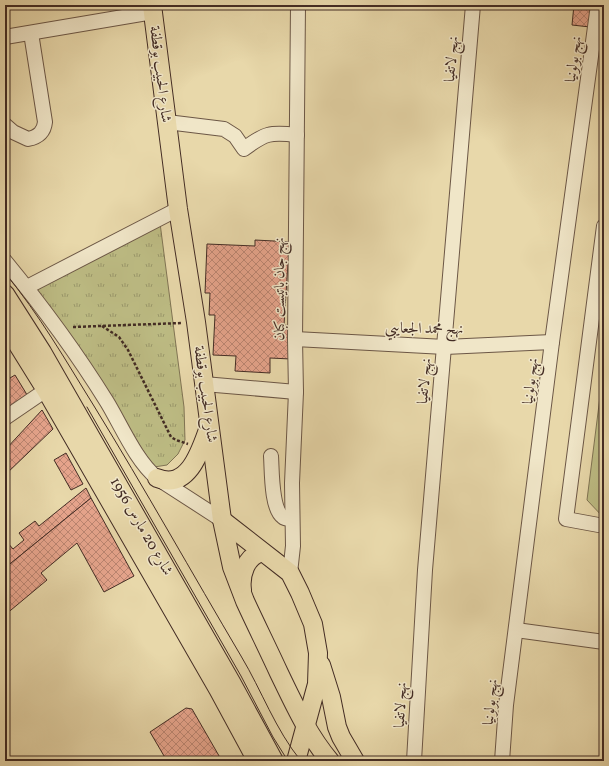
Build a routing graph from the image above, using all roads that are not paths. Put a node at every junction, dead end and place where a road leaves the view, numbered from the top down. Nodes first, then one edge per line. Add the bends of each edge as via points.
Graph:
1 (298, 5) edge
2 (472, 5) edge
3 (598, 5) edge
4 (152, 9) edge
5 (30, 34) junction
6 (5, 37) edge
7 (167, 122) junction
8 (5, 125) edge
9 (297, 135) junction
10 (178, 209) junction
11 (604, 226) edge
12 (5, 261) edge
13 (27, 287) junction
14 (5, 294) edge
15 (5, 324) edge
16 (295, 339) junction
17 (552, 342) junction
18 (444, 347) junction
19 (204, 384) junction
20 (46, 390) junction
21 (296, 392) junction
22 (209, 416) junction
23 (5, 418) edge
24 (271, 456) dead end
25 (157, 478) junction
26 (292, 519) junction
27 (222, 520) junction
28 (604, 526) edge
29 (260, 550) junction
30 (290, 573) junction
31 (245, 600) junction
32 (516, 630) junction
33 (604, 642) edge
34 (318, 653) junction
35 (306, 727) junction
36 (257, 761) edge
37 (274, 761) edge
38 (296, 761) edge
39 (330, 761) edge
40 (356, 761) edge
41 (414, 761) edge
42 (502, 761) edge

1 - 9 street, نهج جان باتيست كبان
2 - 18 street, نهج لاتفيا
3 - 17 street, نهج بولونيا
4 - 5 street
4 - 7 main road, شارع الحبيب بوقطفة
5 - 6 street
5 - 8 street via 45,122 43,131 28,139
7 - 9 street via 224,129 235,136 244,149 258,138 271,133
7 - 10 main road, شارع الحبيب بوقطفة
9 - 16 street, نهج جان باتيست كبان
10 - 13 street
10 - 19 main road, شارع الحبيب بوقطفة
11 - 28 street via 566,519
12 - 13 street
13 - 25 street via 59,328 138,454
14 - 37 main road, شارع 20 مارس 1956 via 42,352 232,682
15 - 20 main road, شارع 20 مارس 1956
16 - 18 street, نهج محمد الجعايبي
16 - 21 street, نهج جان باتيست كبان
17 - 18 street, نهج محمد الجعايبي
17 - 32 street, نهج بولونيا
18 - 41 street, نهج لاتفيا via 425,570
19 - 21 street
19 - 22 main road, شارع الحبيب بوقطفة
20 - 23 street
20 - 36 main road, شارع 20 مارس 1956
21 - 26 street, نهج جان باتيست كبان
22 - 25 main road via 201,448 193,464 183,475 169,481
22 - 27 main road, شارع الحبيب بوقطفة
22 - 29 main road via 216,432 231,517 240,532
24 - 26 street via 275,502 279,513 284,518
25 - 27 street
26 - 30 street, نهج جان باتيست كبان
27 - 29 main road
27 - 31 main road, شارع الحبيب بوقطفة via 232,567
29 - 30 main road
29 - 31 main road via 251,558 242,575
30 - 34 main road via 313,624
31 - 35 main road, شارع الحبيب بوقطفة
32 - 33 street
32 - 42 street, نهج بولونيا
34 - 35 main road via 317,684
34 - 40 main road via 339,732
35 - 38 main road
35 - 39 main road, شارع الحبيب بوقطفة

